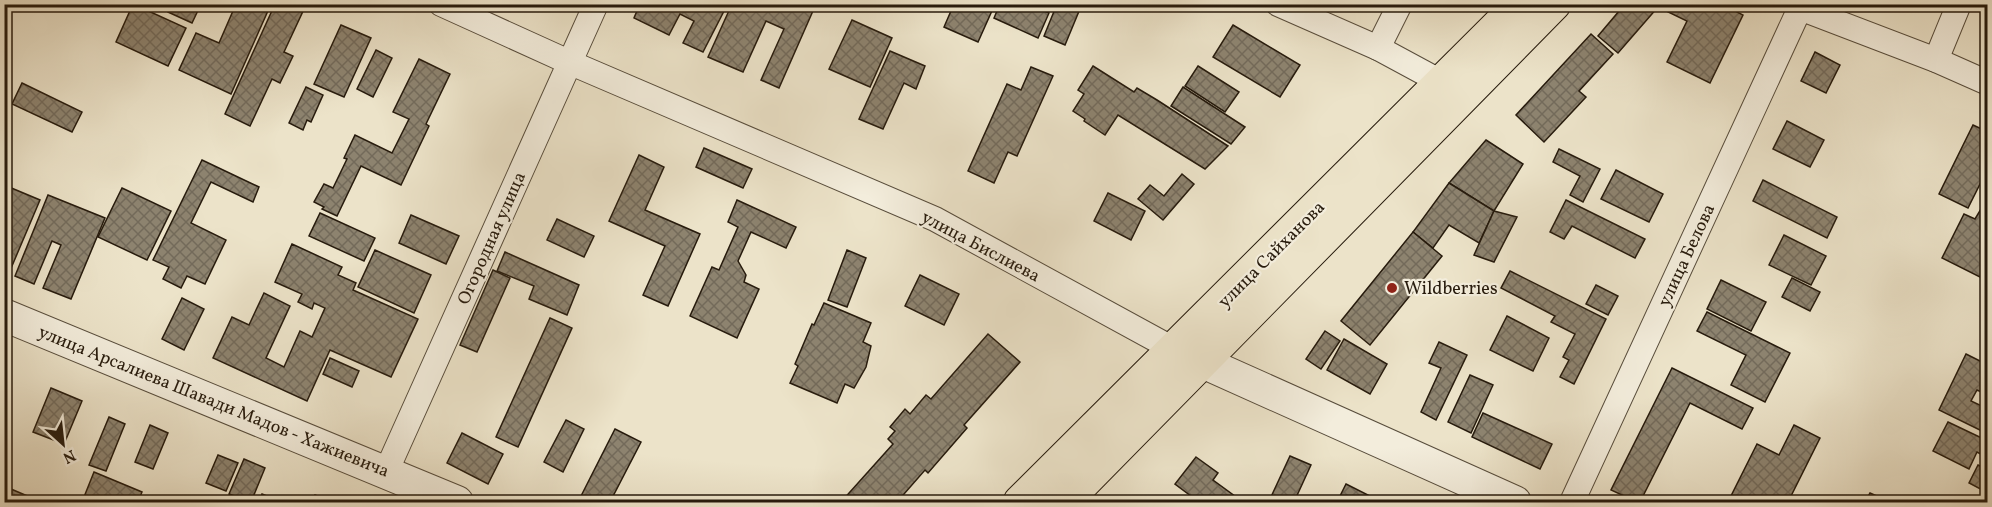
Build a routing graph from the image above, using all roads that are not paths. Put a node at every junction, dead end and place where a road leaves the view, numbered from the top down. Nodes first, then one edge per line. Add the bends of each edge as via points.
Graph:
1 (441, 4) edge
2 (596, 4) edge
3 (1278, 4) edge
4 (1400, 4) edge
5 (1520, 4) edge
6 (1554, 4) edge
7 (1959, 4) edge
8 (1378, 48) junction
9 (1936, 60) junction
10 (570, 63) junction
11 (1988, 83) edge
12 (1453, 89) junction
13 (4, 315) edge
14 (1189, 356) junction
15 (386, 471) junction
16 (457, 502) edge
17 (1020, 502) edge
18 (1064, 502) edge
19 (1515, 502) edge
20 (1572, 502) edge

1 - 10 street, улица Бислиева
2 - 10 street, Огородная улица
3 - 8 street
4 - 8 street
5 - 12 main road, улица Сайханова
6 - 12 main road, улица Сайханова
7 - 9 street
8 - 12 street
9 - 11 street
9 - 20 street, улица Белова via 1800,8
10 - 14 street, улица Бислиева via 935,219
10 - 15 street, Огородная улица
12 - 14 main road, улица Сайханова
13 - 15 street, улица Арсалиева Шавади Мадов - Хажиевича
14 - 17 main road, улица Сайханова
14 - 18 main road, улица Сайханова
14 - 19 street, улица Бислиева
15 - 16 street, улица Арсалиева Шавади Мадов - Хажиевича

